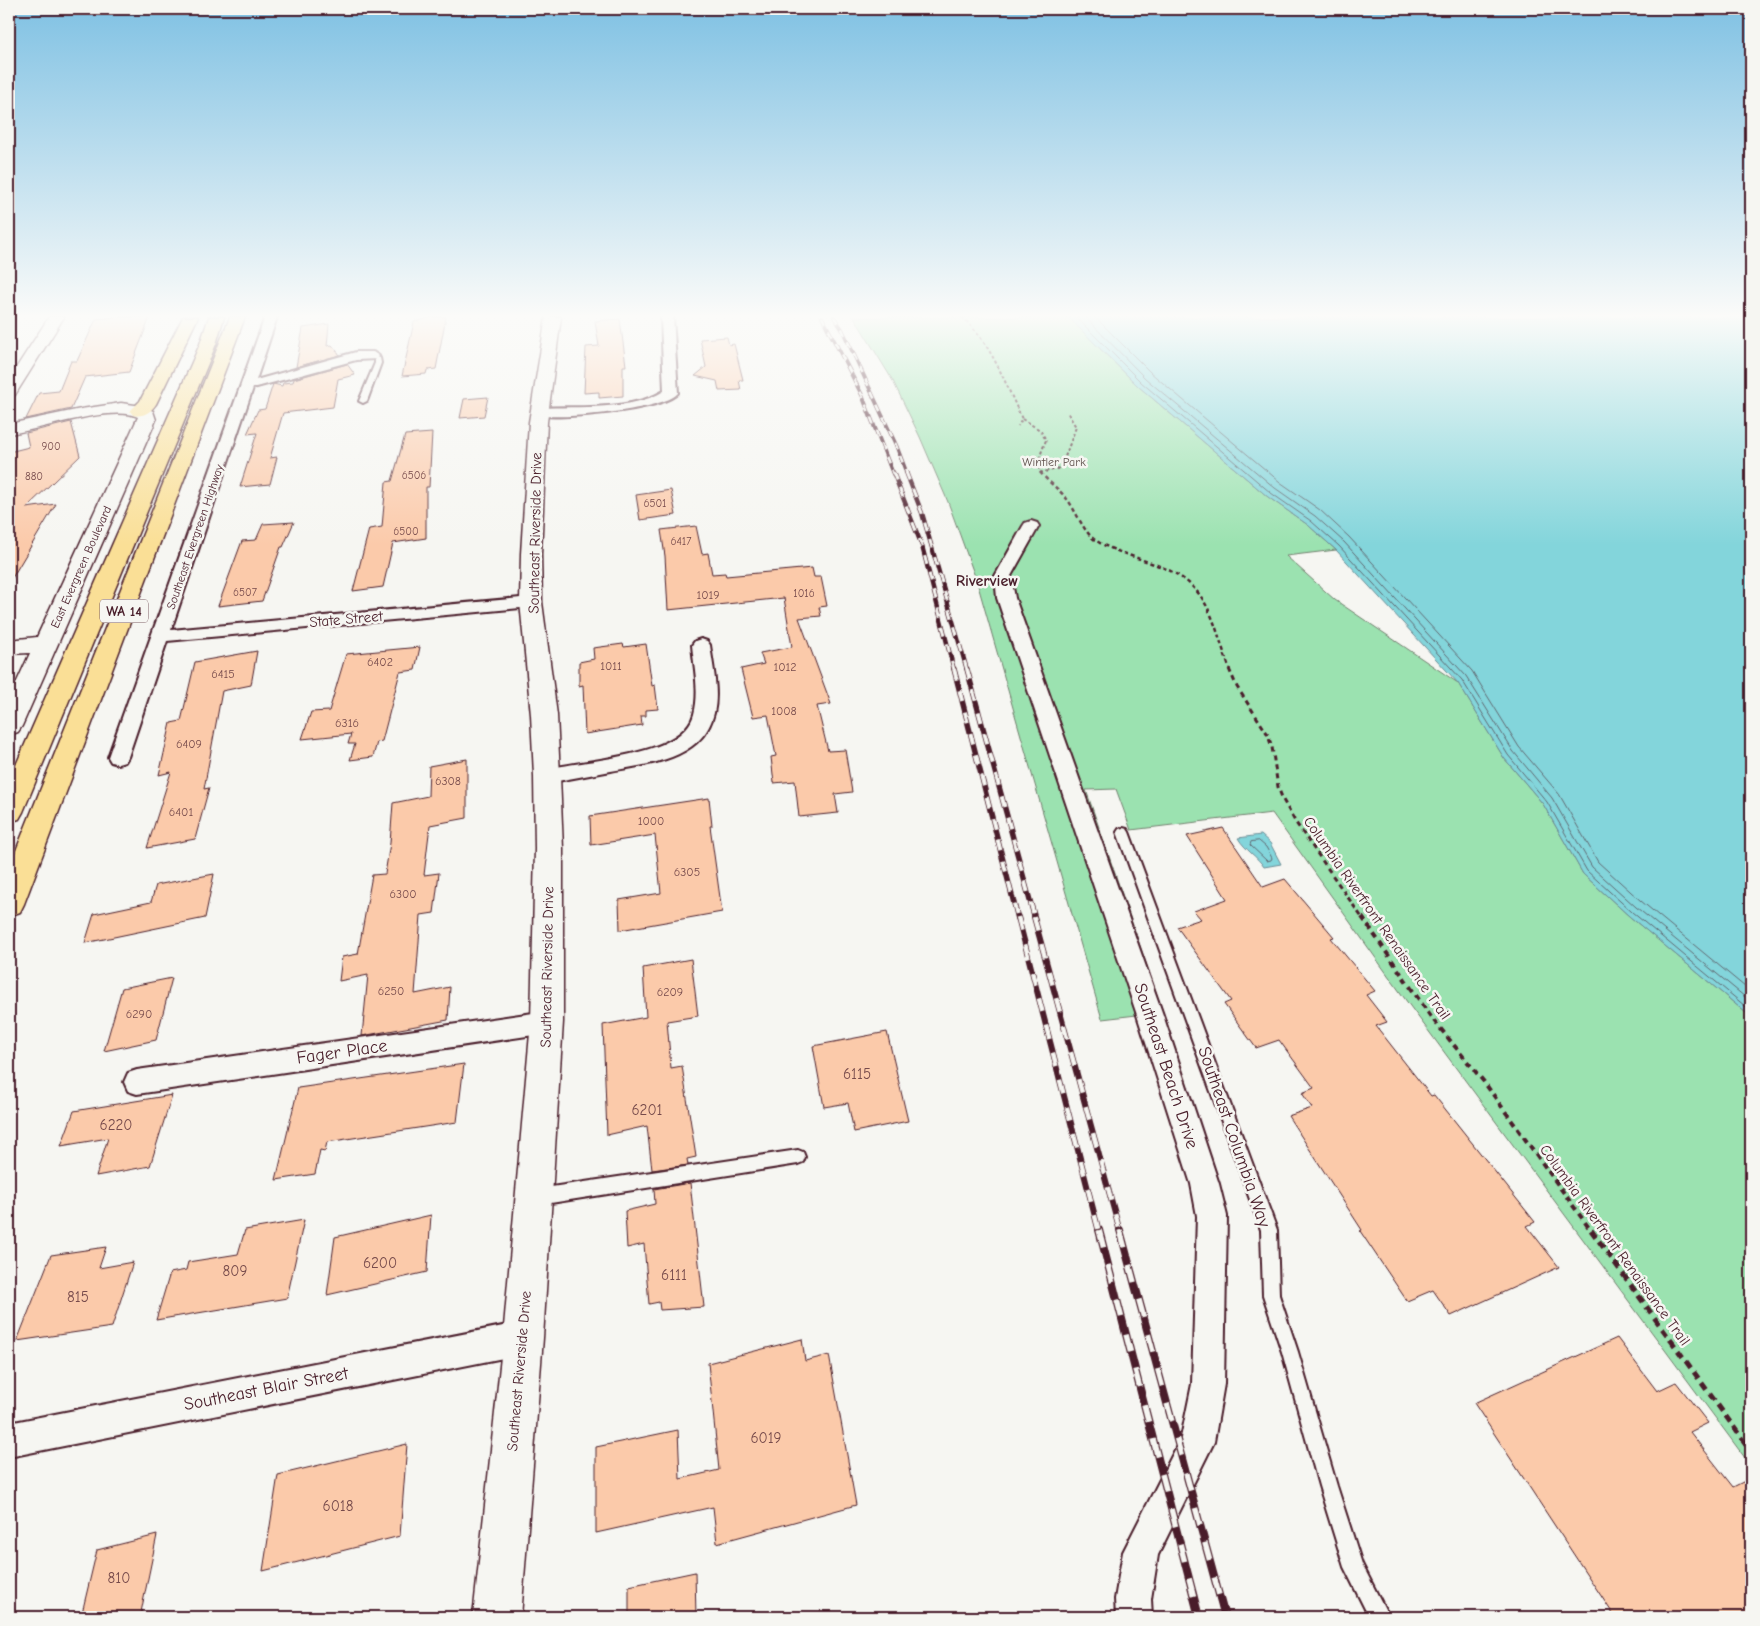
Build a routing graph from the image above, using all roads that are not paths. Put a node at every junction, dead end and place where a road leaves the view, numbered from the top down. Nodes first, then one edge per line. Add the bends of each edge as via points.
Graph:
1 (153, 393) edge
2 (187, 393) edge
3 (208, 393) edge
4 (245, 393) edge
5 (366, 393) edge
6 (543, 393) edge
7 (670, 393) edge
8 (363, 401) dead end
9 (139, 411) junction
10 (540, 412) junction
11 (9, 429) edge
12 (1031, 526) dead end
13 (531, 602) junction
14 (162, 636) junction
15 (47, 644) junction
16 (701, 645) dead end
17 (9, 647) edge
18 (9, 726) edge
19 (118, 757) dead end
20 (547, 776) junction
21 (9, 812) edge
22 (1123, 832) dead end
23 (9, 904) edge
24 (547, 1022) junction
25 (137, 1082) dead end
26 (798, 1157) dead end
27 (534, 1197) junction
28 (523, 1338) junction
29 (9, 1440) edge
30 (497, 1617) edge
31 (1134, 1617) edge
32 (1379, 1617) edge

1 - 9 highway via 148,404
2 - 21 highway, WA 14
3 - 23 highway, WA 14
4 - 14 street, Southeast Evergreen Highway
5 - 8 lane
6 - 10 street, Southeast Riverside Drive
7 - 10 street via 664,399 632,406
9 - 11 street via 125,408 100,410
9 - 15 street, East Evergreen Boulevard via 147,416 147,420
10 - 13 street, Southeast Riverside Drive via 533,499
12 - 31 street, Southeast Beach Drive via 1003,576 1006,598 1150,1015 1205,1184 1212,1216 1208,1384 1197,1442 1141,1552 1133,1599
13 - 14 street, State Street
13 - 20 street, Southeast Riverside Drive via 544,715
14 - 19 street, Southeast Evergreen Highway
15 - 17 street
15 - 18 street, East Evergreen Boulevard
16 - 20 street via 705,714 689,739 656,756
20 - 24 street, Southeast Riverside Drive
22 - 32 lane, Southeast Columbia Way via 1266,1221 1271,1295 1354,1567
24 - 25 street, Fager Place
24 - 27 street, Southeast Riverside Drive
26 - 27 lane
27 - 28 street, Southeast Riverside Drive
28 - 29 street, Southeast Blair Street
28 - 30 street, Southeast Riverside Drive

